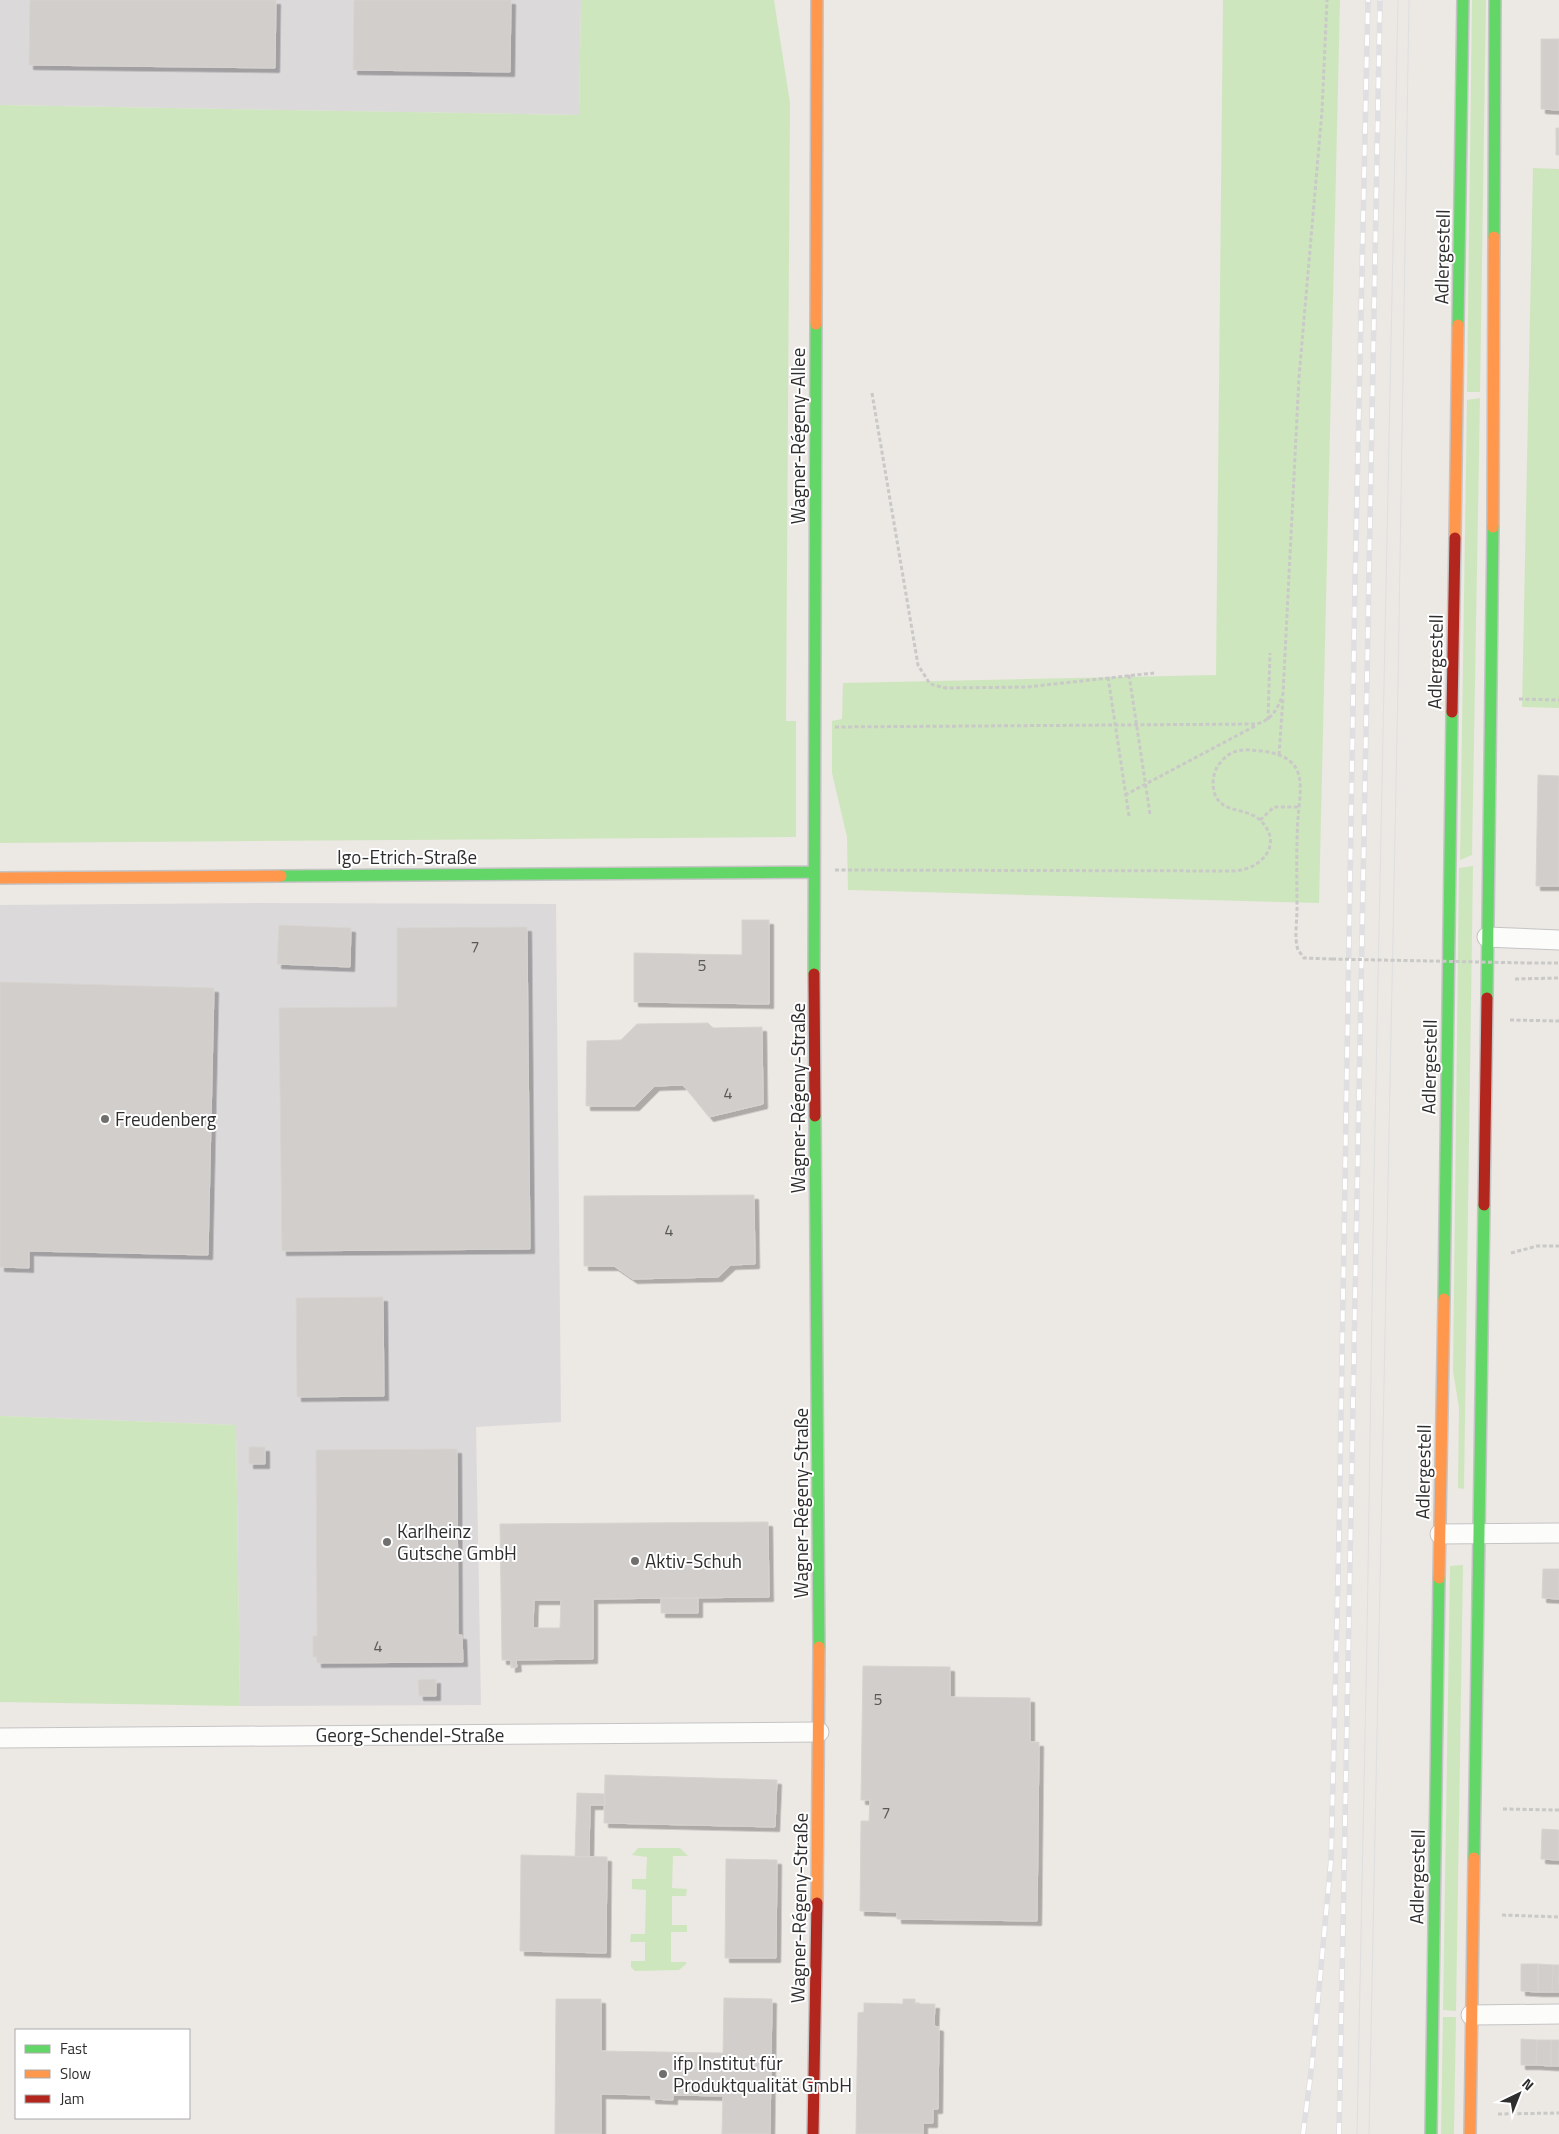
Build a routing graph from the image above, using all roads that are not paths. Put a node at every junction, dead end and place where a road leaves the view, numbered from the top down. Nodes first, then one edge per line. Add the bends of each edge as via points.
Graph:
1 (818, 0) edge
2 (1463, 0) edge
3 (1495, 0) edge
4 (814, 872) junction
5 (0, 878) edge
6 (1487, 936) junction
7 (1559, 940) edge
8 (1479, 1533) junction
9 (1559, 1533) edge
10 (1440, 1534) junction
11 (819, 1732) junction
12 (0, 1738) edge
13 (1559, 2014) edge
14 (1472, 2015) junction
15 (813, 2134) edge
16 (1431, 2134) edge
17 (1470, 2134) edge

1 - 4 main road, Wagner-Régeny-Allee
2 - 10 main road, Adlergestell
3 - 6 main road via 1495,364
4 - 5 main road, Igo-Etrich-Straße
4 - 11 main road, Wagner-Régeny-Straße
6 - 7 street
6 - 8 main road
8 - 9 street
8 - 10 street
8 - 14 main road
10 - 16 main road, Adlergestell
11 - 12 street, Georg-Schendel-Straße
11 - 15 main road, Wagner-Régeny-Straße
13 - 14 street
14 - 17 main road

